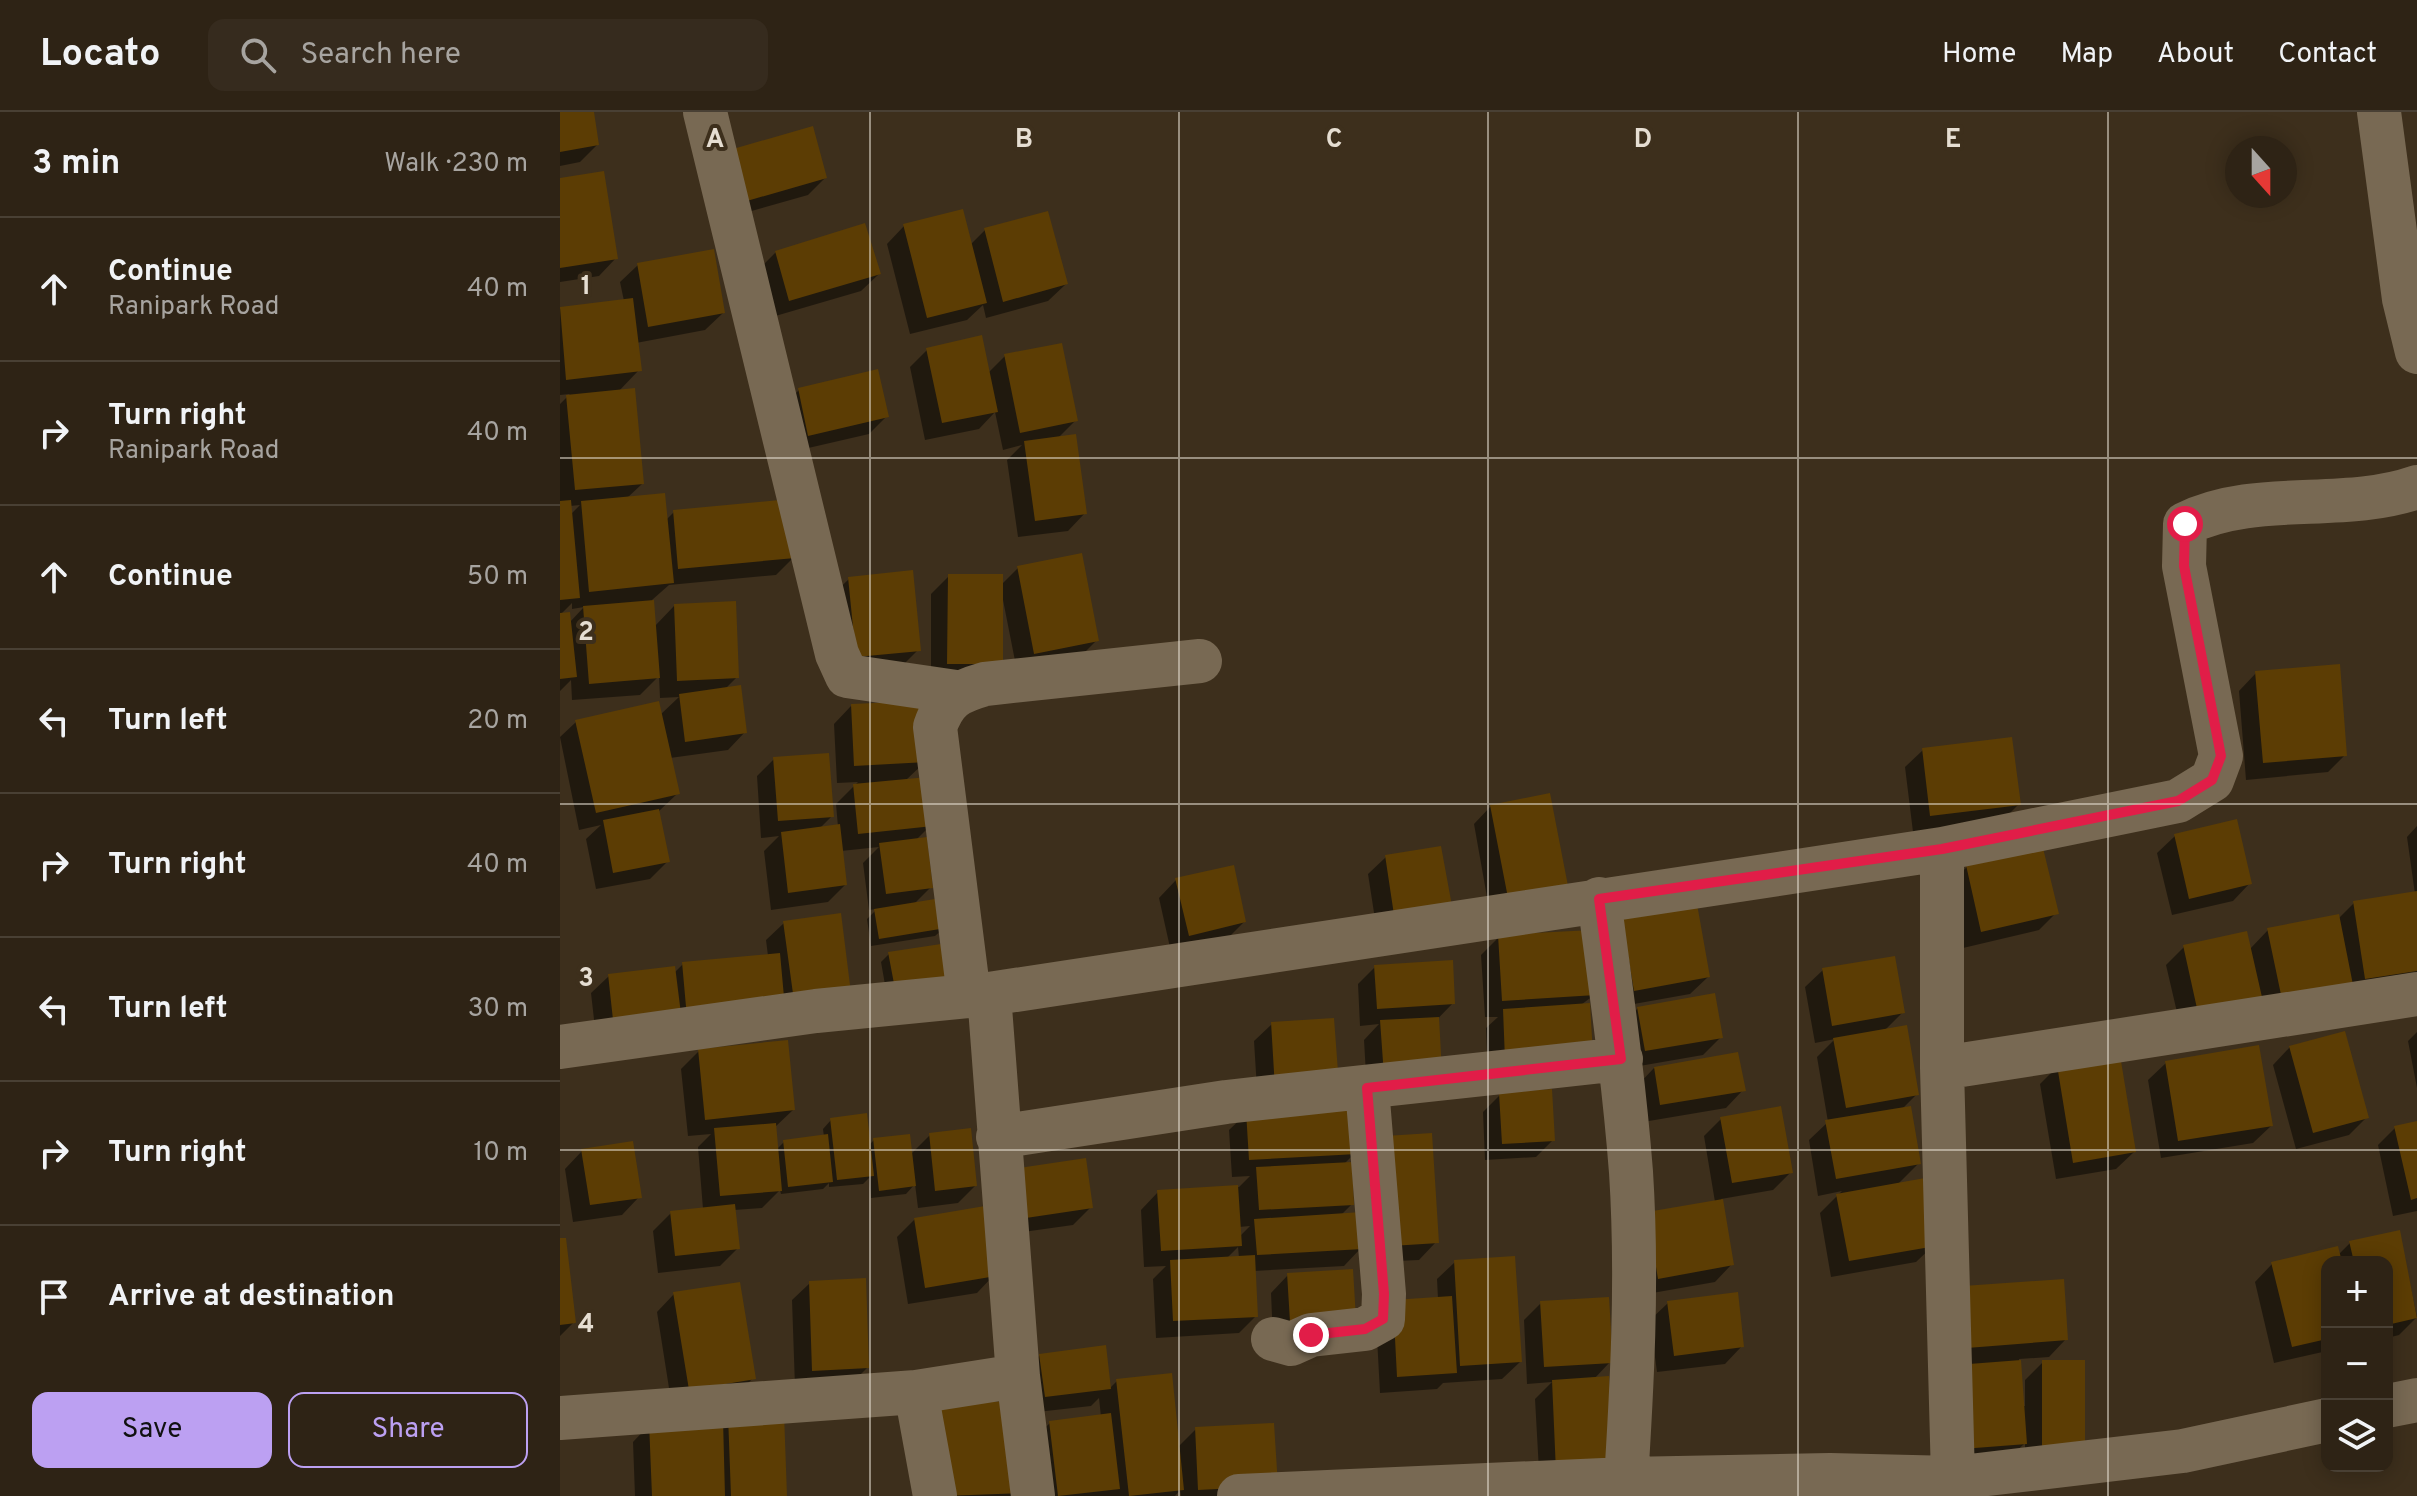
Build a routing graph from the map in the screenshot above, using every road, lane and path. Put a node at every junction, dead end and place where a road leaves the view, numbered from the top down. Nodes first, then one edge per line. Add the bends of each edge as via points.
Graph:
1 (705, 112) edge
2 (2379, 112) edge
3 (2410, 298) edge
4 (2417, 352) edge
5 (2417, 487) edge
6 (1200, 661) dead end
7 (956, 692) junction
8 (1942, 849) junction
9 (1599, 899) junction
10 (2417, 994) edge
11 (979, 995) junction
12 (560, 1047) edge
13 (1621, 1059) junction
14 (1942, 1068) junction
15 (1367, 1088) junction
16 (998, 1137) junction
17 (1273, 1339) dead end
18 (1018, 1376) junction
19 (916, 1392) junction
20 (2417, 1400) edge
21 (2393, 1405) edge
22 (560, 1418) edge
23 (2321, 1421) edge
24 (1953, 1478) junction
25 (1626, 1488) edge
26 (1309, 1493) edge
27 (935, 1496) edge
28 (1033, 1496) edge
29 (1239, 1496) edge

1 - 7 street via 837,654 847,676
2 - 3 street
3 - 4 street
5 - 8 street via 2387,497 2212,510 2185,524 2184,566 2221,756 2212,780 2178,801
6 - 7 street via 985,684
7 - 11 street via 942,707 935,727
8 - 9 street
8 - 14 street
9 - 11 street
9 - 13 street
10 - 14 street
11 - 12 street via 816,1011
11 - 16 street
13 - 15 street
13 - 25 street via 1634,1297
14 - 24 street
15 - 16 street via 1226,1102
15 - 17 street via 1383,1319 1365,1329 1311,1335 1291,1344
16 - 18 street
18 - 19 street
18 - 28 street
19 - 22 street
19 - 27 street
20 - 21 street
23 - 24 street via 2183,1451
24 - 25 street via 1830,1475
25 - 26 street
26 - 29 street

